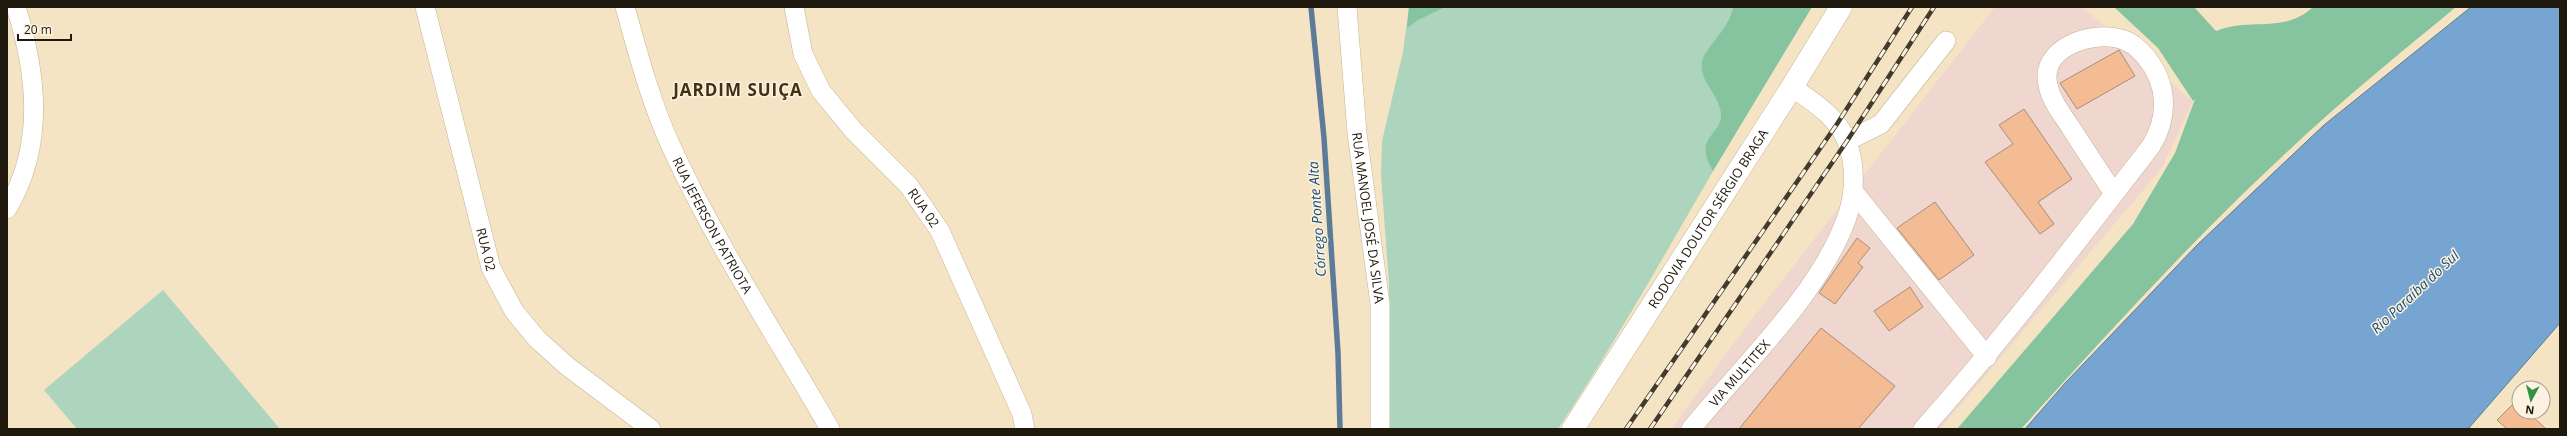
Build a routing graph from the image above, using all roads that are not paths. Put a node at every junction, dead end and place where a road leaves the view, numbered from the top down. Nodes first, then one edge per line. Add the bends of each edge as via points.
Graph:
1 (16, 7) edge
2 (425, 7) edge
3 (625, 7) edge
4 (794, 7) edge
5 (1347, 7) edge
6 (1841, 7) edge
7 (1946, 41) dead end
8 (1792, 87) junction
9 (1847, 141) junction
10 (1853, 191) junction
11 (2114, 194) junction
12 (7, 209) edge
13 (1987, 357) junction
14 (651, 429) edge
15 (830, 429) edge
16 (1025, 429) edge
17 (1380, 429) edge
18 (1573, 429) edge
19 (1692, 429) edge
20 (1923, 429) edge

1 - 12 street via 32,71 35,114 25,171
2 - 14 street, RUA 02 via 491,268 514,311 537,339 567,366
3 - 15 street, RUA JEFERSON PATRIOTA via 651,96 670,144 693,191
4 - 16 street, RUA 02 via 803,54 821,91 854,131 909,186 940,231 1022,414
5 - 17 street, RUA MANOEL JOSÉ DA SILVA via 1356,133 1380,304
6 - 8 main road, RODOVIA DOUTOR SÉRGIO BRAGA
7 - 9 street via 1881,124
8 - 9 street, VIA MULTITEX via 1837,124
8 - 18 main road, RODOVIA DOUTOR SÉRGIO BRAGA
9 - 10 street, VIA MULTITEX via 1853,170
10 - 13 street
10 - 19 street, VIA MULTITEX via 1843,228 1826,260 1786,316
11 - 11 street via 2156,138 2164,114 2163,92 2155,69 2138,48 2122,39 2097,37 2077,43 2053,57 2047,70 2047,84 2054,102
11 - 13 street
13 - 20 street

